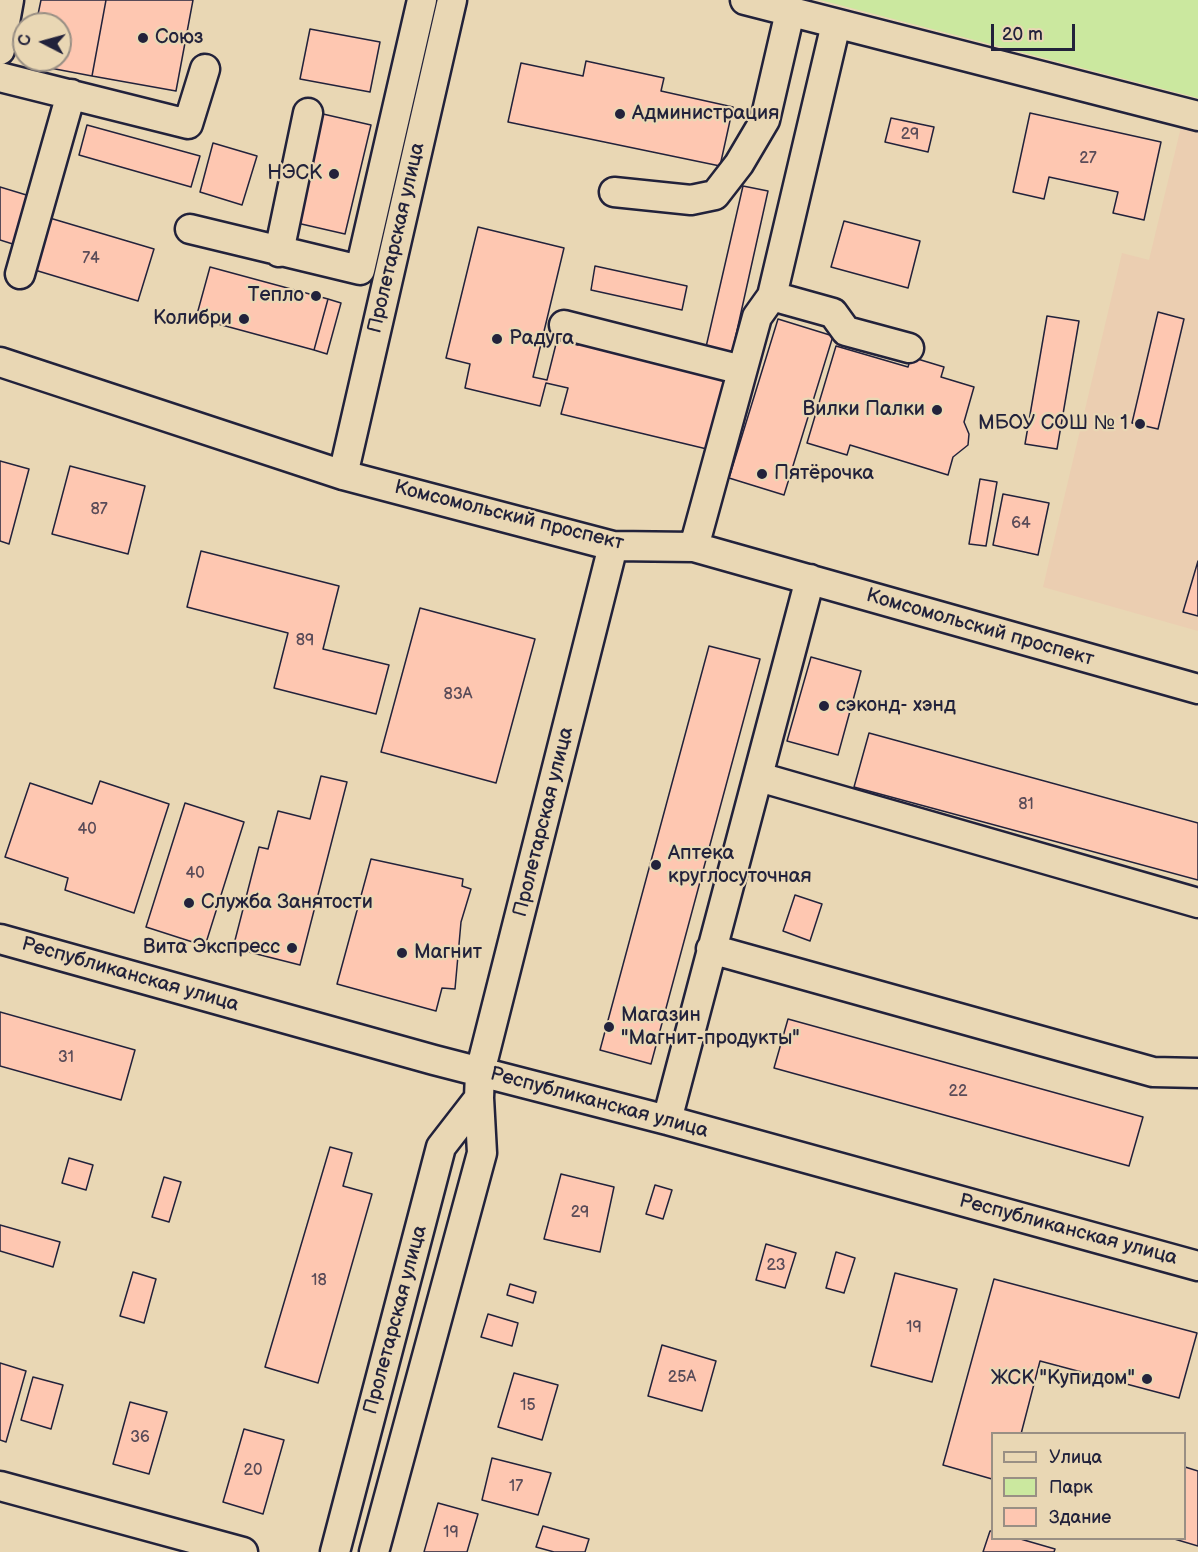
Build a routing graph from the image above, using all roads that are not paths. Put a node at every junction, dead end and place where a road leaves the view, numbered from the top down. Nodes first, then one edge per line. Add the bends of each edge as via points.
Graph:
1 (9, 0) edge
2 (422, 0) edge
3 (452, 0) edge
4 (744, 0) edge
5 (790, 12) junction
6 (836, 24) junction
7 (0, 50) edge
8 (205, 69) dead end
9 (0, 77) edge
10 (71, 94) junction
11 (309, 113) dead end
12 (1198, 116) edge
13 (614, 192) dead end
14 (190, 229) dead end
15 (279, 252) junction
16 (20, 274) dead end
17 (772, 296) junction
18 (564, 325) dead end
19 (909, 348) dead end
20 (0, 362) edge
21 (742, 370) junction
22 (343, 476) junction
23 (613, 546) junction
24 (694, 547) junction
25 (810, 579) junction
26 (1198, 689) edge
27 (759, 777) junction
28 (1198, 903) edge
29 (0, 939) edge
30 (711, 949) junction
31 (1198, 1073) edge
32 (480, 1085) junction
33 (667, 1120) junction
34 (1198, 1266) edge
35 (0, 1486) edge
36 (243, 1552) edge
37 (335, 1552) edge
38 (374, 1552) edge

1 - 7 street
2 - 15 street via 360,270
3 - 22 street, Пролетарская улица
4 - 5 street
5 - 6 street
5 - 13 street via 765,120 715,195 691,200
6 - 12 street
6 - 17 street
8 - 10 street via 188,124
9 - 10 street
10 - 16 street
11 - 15 street
14 - 15 street
17 - 19 street via 832,314 846,331
17 - 21 street via 757,317
18 - 21 street
20 - 22 street, Комсомольский проспект
21 - 24 street
22 - 23 street, Комсомольский проспект
23 - 24 street, Комсомольский проспект
23 - 32 street, Пролетарская улица
24 - 25 street, Комсомольский проспект
25 - 26 street, Комсомольский проспект
25 - 27 street
27 - 28 street
27 - 30 street
29 - 32 street, Республиканская улица
30 - 31 street via 1154,1072
30 - 33 street
32 - 33 street, Республиканская улица
32 - 37 street, Пролетарская улица via 441,1147
32 - 38 street, Пролетарская улица via 482,1153
33 - 34 street, Республиканская улица
35 - 36 street

